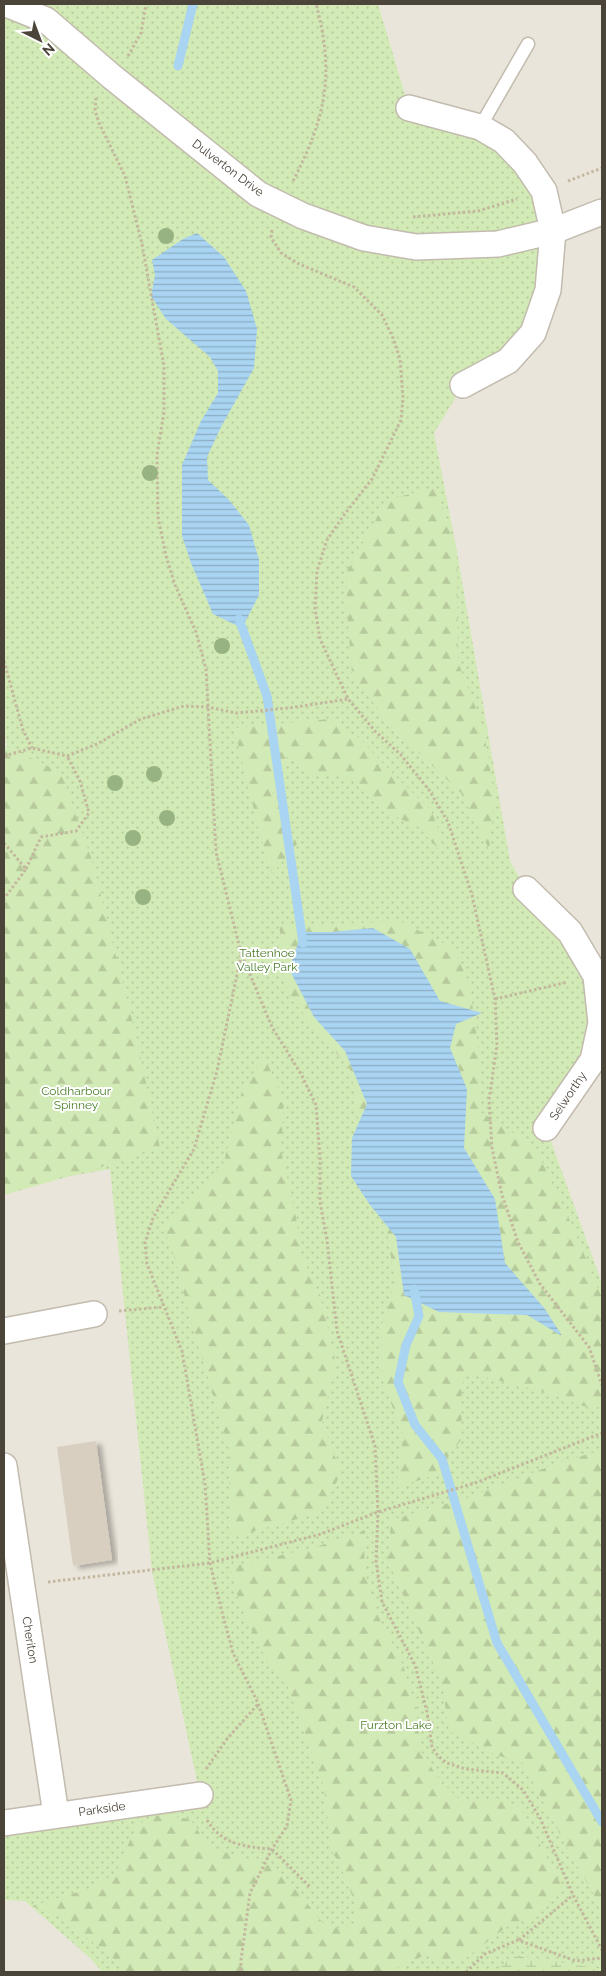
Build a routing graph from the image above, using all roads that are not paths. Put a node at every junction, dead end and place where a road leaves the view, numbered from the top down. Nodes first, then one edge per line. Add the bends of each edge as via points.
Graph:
1 (6, 4) edge
2 (528, 44) dead end
3 (409, 108) dead end
4 (480, 126) junction
5 (602, 212) edge
6 (553, 231) junction
7 (463, 385) dead end
8 (526, 889) dead end
9 (599, 975) edge
10 (546, 1128) dead end
11 (94, 1314) road end
12 (4, 1331) edge
13 (4, 1466) edge
14 (200, 1795) dead end
15 (56, 1815) junction
16 (4, 1823) edge

1 - 6 street, Dulverton Drive via 46,20 258,194 303,216 364,238 416,246 498,244
2 - 4 lane
3 - 4 street
4 - 6 street via 504,141 544,190
5 - 6 street, Dulverton Drive
6 - 7 street via 548,290 533,333 508,361
8 - 9 street, Selworthy via 570,932
9 - 10 street, Selworthy via 601,1023 592,1060
11 - 12 street
13 - 15 street, Cheriton
14 - 15 street, Parkside
15 - 16 street, Parkside

